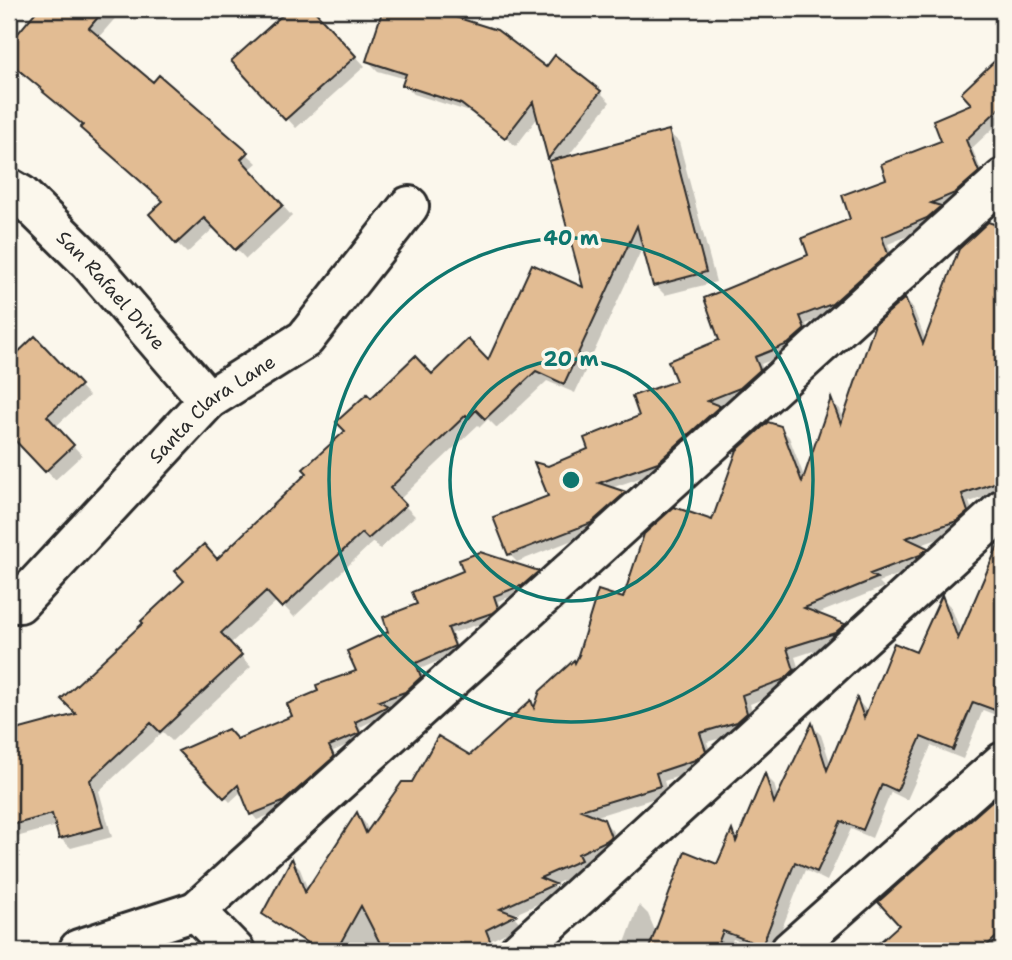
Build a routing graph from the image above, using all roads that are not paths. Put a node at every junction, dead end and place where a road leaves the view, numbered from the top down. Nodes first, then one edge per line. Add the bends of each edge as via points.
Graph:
1 (1003, 179) edge
2 (9, 188) edge
3 (409, 206) dead end
4 (208, 400) junction
5 (1003, 509) edge
6 (9, 602) edge
7 (1003, 762) edge
8 (196, 911) junction
9 (81, 951) edge
10 (235, 951) edge
11 (519, 951) edge
12 (790, 951) edge

1 - 8 street
2 - 4 street, San Rafael Drive via 89,262
3 - 4 street, Santa Clara Lane via 305,339
4 - 6 street, Santa Clara Lane via 19,603
5 - 11 street
7 - 12 street
8 - 9 street
8 - 10 street

